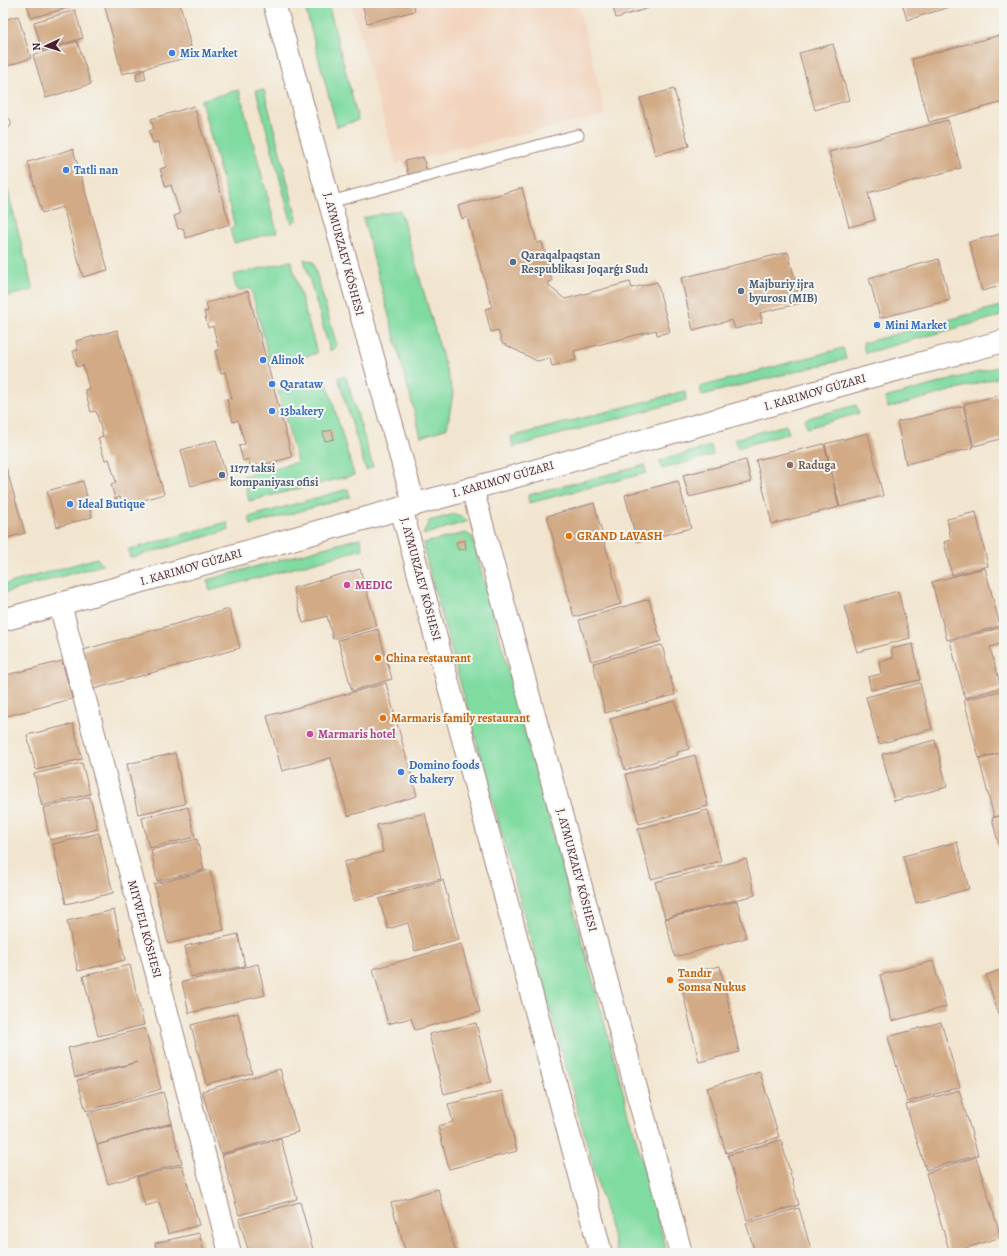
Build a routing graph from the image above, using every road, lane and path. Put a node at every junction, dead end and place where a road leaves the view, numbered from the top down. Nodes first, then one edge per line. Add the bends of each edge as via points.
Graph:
1 (274, 3) edge
2 (578, 135) dead end
3 (330, 202) junction
4 (1004, 341) edge
5 (472, 488) junction
6 (407, 506) junction
7 (60, 604) junction
8 (3, 620) edge
9 (230, 1253) edge
10 (601, 1253) edge
11 (681, 1253) edge

1 - 3 street, J. AYMURZAEV KÓSHESI
2 - 3 lane
3 - 6 street, J. AYMURZAEV KÓSHESI
4 - 5 street
5 - 6 street
5 - 11 street, J. AYMURZAEV KÓSHESI
6 - 7 street
6 - 10 street, J. AYMURZAEV KÓSHESI
7 - 8 street
7 - 9 street, MIYWELI KÓSHESI

